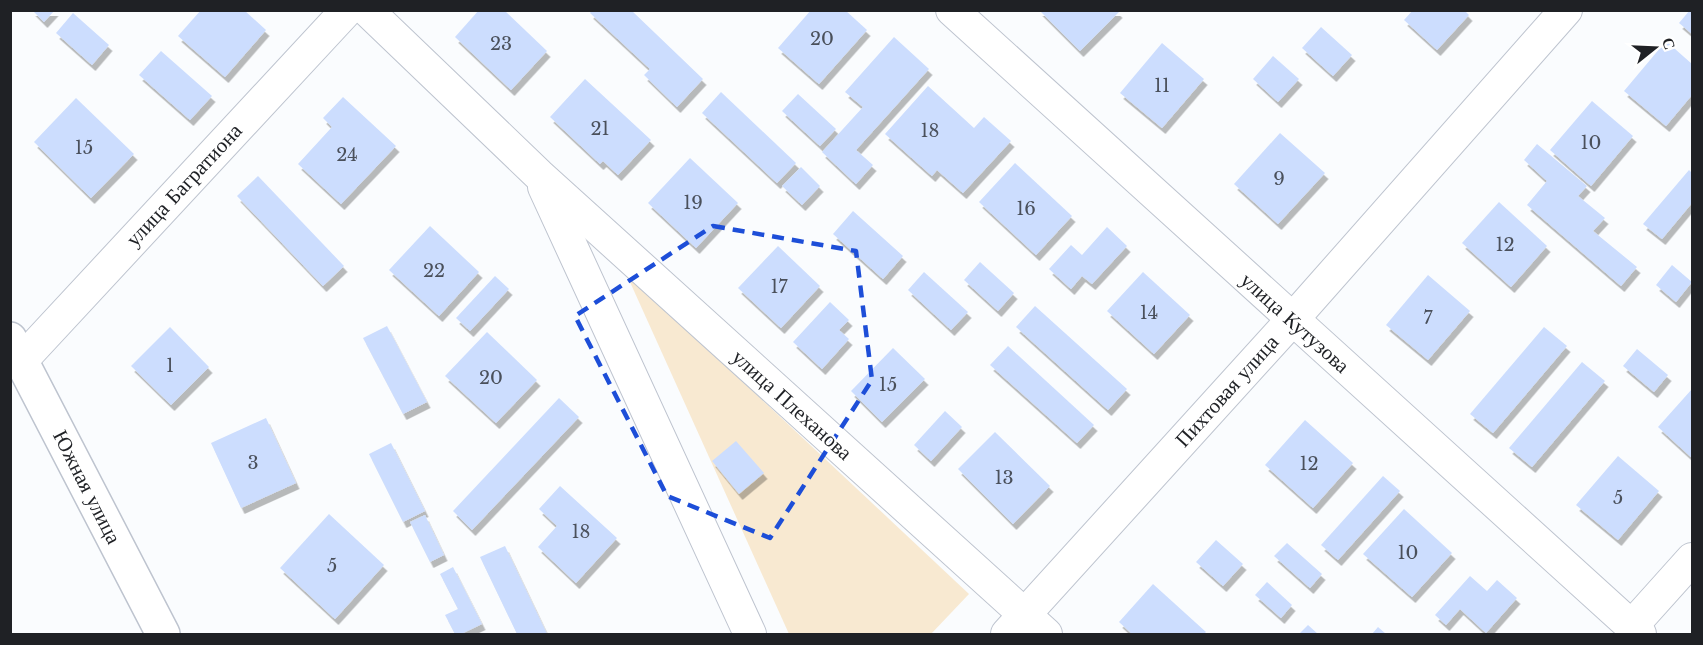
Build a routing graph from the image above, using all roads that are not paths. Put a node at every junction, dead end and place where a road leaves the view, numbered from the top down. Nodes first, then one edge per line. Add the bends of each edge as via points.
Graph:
1 (346, 10) edge
2 (367, 10) edge
3 (952, 10) edge
4 (1566, 10) edge
5 (539, 175) junction
6 (1292, 320) junction
7 (16, 350) edge
8 (1692, 560) edge
9 (1026, 628) edge
10 (1636, 631) edge
11 (163, 634) edge
12 (750, 634) edge

1 - 7 street, улица Багратиона
2 - 5 street, улица Плеханова
3 - 6 street, улица Кутузова
4 - 6 street, Пихтовая улица
5 - 9 street, улица Плеханова
5 - 12 street, улица Плеханова
6 - 9 street, Пихтовая улица
6 - 10 street, улица Кутузова
7 - 11 street, Южная улица
8 - 10 street

